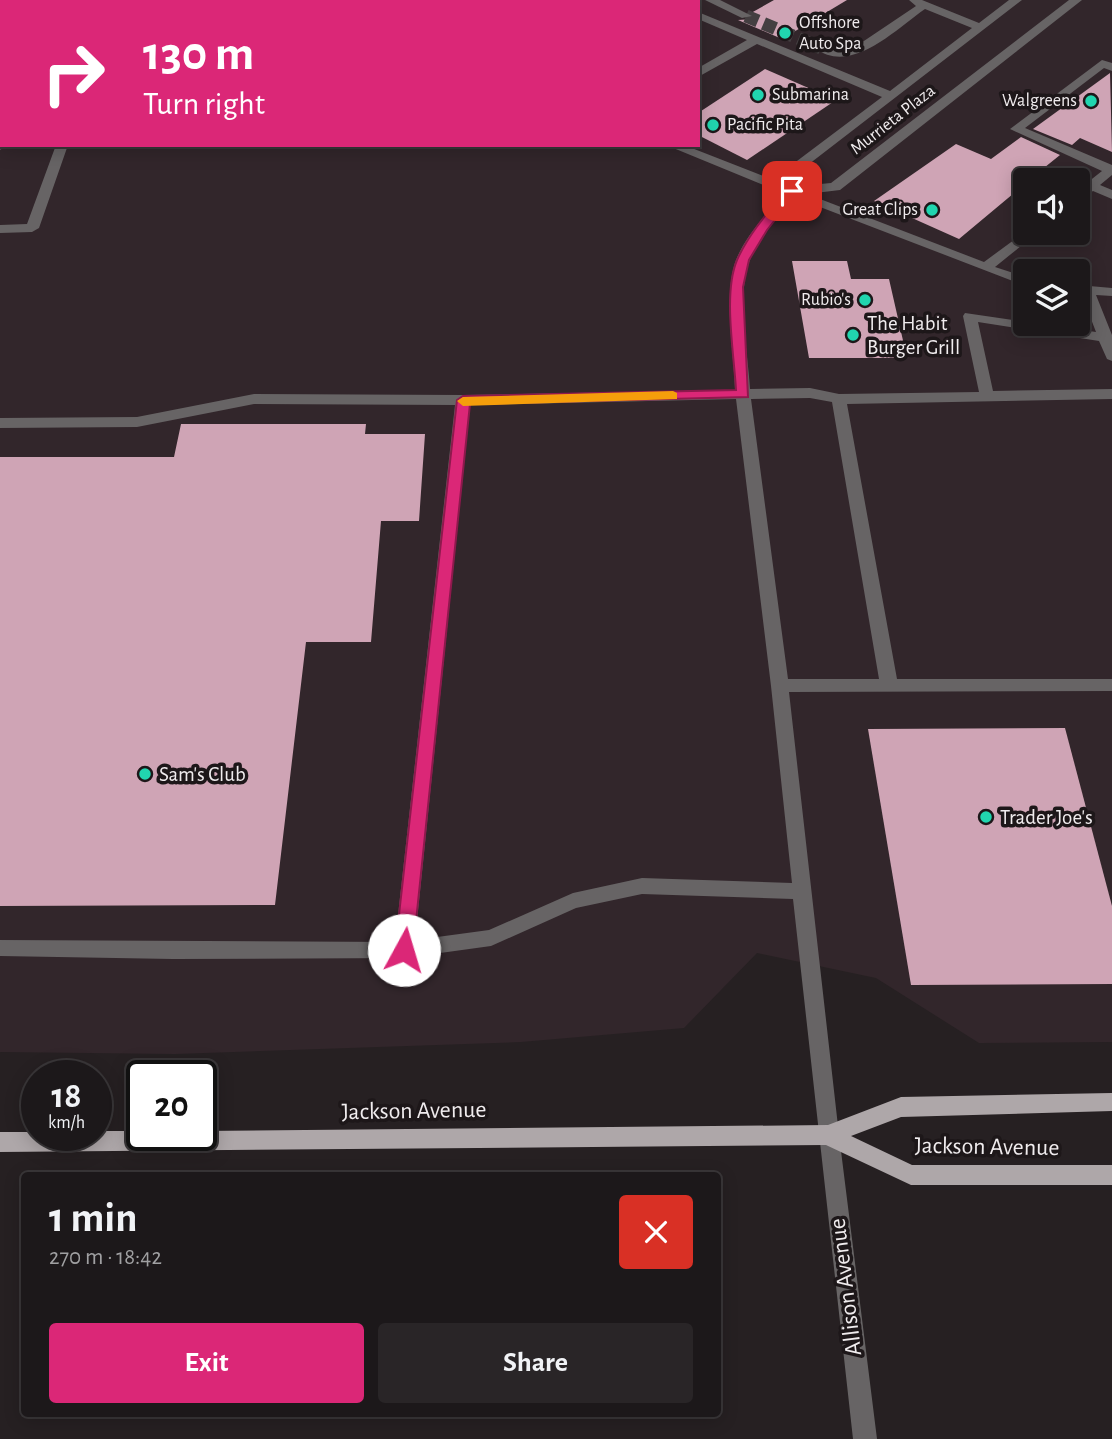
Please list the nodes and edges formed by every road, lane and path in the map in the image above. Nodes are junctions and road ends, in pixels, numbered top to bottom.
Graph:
1 (711, 0) edge
2 (911, 0) edge
3 (940, 0) edge
4 (1016, 0) edge
5 (1076, 0) edge
6 (926, 6) junction
7 (700, 16) edge
8 (746, 16) tunnel mouth
9 (981, 27) junction
10 (755, 40) junction
11 (821, 48) tunnel mouth
12 (1112, 67) edge
13 (700, 72) edge
14 (891, 96) junction
15 (61, 147) edge
16 (677, 147) edge
17 (1112, 170) edge
18 (1091, 185) joint
19 (792, 191) junction
20 (1112, 195) edge
21 (0, 229) edge
22 (1015, 245) edge
23 (985, 268) junction
24 (1013, 278) edge
25 (1090, 290) edge
26 (1112, 292) edge
27 (1090, 304) edge
28 (1109, 339) edge
29 (1112, 356) edge
30 (743, 394) junction
31 (1112, 394) edge
32 (988, 396) junction
33 (839, 399) junction
34 (463, 400) junction
35 (0, 422) edge
36 (889, 685) junction
37 (1112, 685) edge
38 (780, 686) junction
39 (802, 891) junction
40 (0, 948) edge
41 (404, 950) junction
42 (1112, 1102) edge
43 (828, 1135) junction
44 (0, 1142) edge
45 (1112, 1175) edge
46 (865, 1439) edge

1 - 8 street
2 - 6 street
3 - 6 street
4 - 9 street, Murrieta Plaza
5 - 19 street, Murrieta Plaza
6 - 9 street
6 - 11 street
7 - 10 street
9 - 14 street, Murrieta Plaza
10 - 13 street
10 - 14 street
12 - 17 street
14 - 19 street, Murrieta Plaza
15 - 21 street
16 - 19 street
17 - 18 street
18 - 20 street
19 - 23 street
19 - 30 street, Allison Avenue
22 - 23 street
23 - 24 street
25 - 26 street
27 - 28 street
28 - 29 street
28 - 32 street
30 - 33 street
30 - 34 street
30 - 38 street, Allison Avenue
31 - 32 street
32 - 33 street
33 - 36 street
34 - 35 street
34 - 41 street
36 - 37 street
36 - 38 street
38 - 39 street, Allison Avenue
39 - 41 street
39 - 43 street, Allison Avenue
40 - 41 street
42 - 43 main road, Jackson Avenue
43 - 44 main road, Jackson Avenue
43 - 45 main road, Jackson Avenue
43 - 46 street, Allison Avenue

